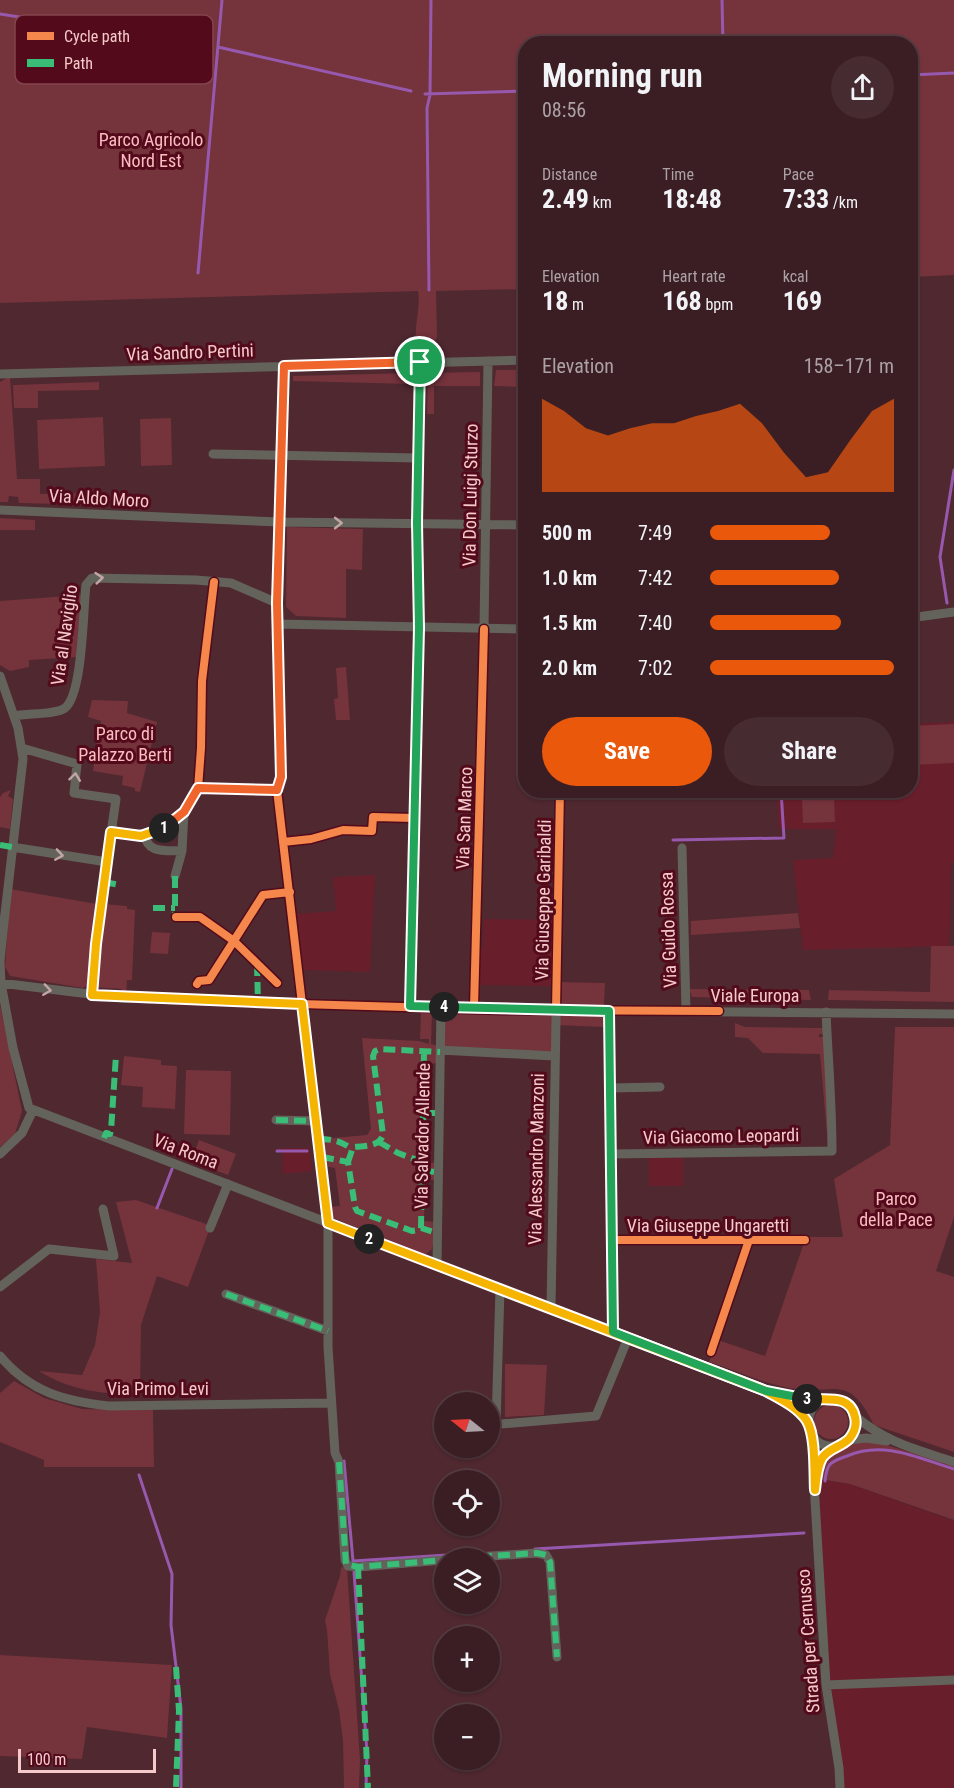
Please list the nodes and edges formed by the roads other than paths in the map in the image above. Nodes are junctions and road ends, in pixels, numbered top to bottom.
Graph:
1 (518, 360) edge
2 (488, 361) junction
3 (420, 362) junction
4 (284, 366) junction
5 (0, 374) edge
6 (213, 454) dead end
7 (281, 456) junction
8 (417, 458) junction
9 (0, 510) edge
10 (279, 522) junction
11 (417, 523) junction
12 (486, 524) junction
13 (518, 525) edge
14 (277, 603) junction
15 (954, 612) edge
16 (918, 617) edge
17 (277, 624) junction
18 (419, 628) junction
19 (484, 629) junction
20 (518, 629) edge
21 (0, 676) edge
22 (14, 716) junction
23 (22, 748) junction
24 (201, 748) dead end
25 (198, 789) junction
26 (277, 790) junction
27 (560, 798) edge
28 (181, 815) junction
29 (111, 832) junction
30 (146, 835) junction
31 (12, 847) junction
32 (682, 848) dead end
33 (182, 851) junction
34 (107, 862) junction
35 (175, 876) dead end
36 (1, 983) edge
37 (92, 995) junction
38 (302, 1004) junction
39 (410, 1006) junction
40 (441, 1007) junction
41 (474, 1008) junction
42 (556, 1010) junction
43 (609, 1011) junction
44 (686, 1011) junction
45 (826, 1011) junction
46 (954, 1014) edge
47 (440, 1050) junction
48 (554, 1056) junction
49 (660, 1087) dead end
50 (610, 1088) junction
51 (33, 1110) junction
52 (276, 1120) dead end
53 (317, 1121) junction
54 (0, 1154) edge
55 (611, 1154) junction
56 (228, 1184) junction
57 (103, 1209) dead end
58 (328, 1223) junction
59 (210, 1228) dead end
60 (612, 1240) junction
61 (750, 1240) junction
62 (805, 1240) dead end
63 (437, 1265) junction
64 (0, 1287) edge
65 (500, 1289) junction
66 (226, 1294) dead end
67 (550, 1308) junction
68 (328, 1331) junction
69 (613, 1332) junction
70 (628, 1338) junction
71 (711, 1352) dead end
72 (0, 1356) edge
73 (766, 1391) junction
74 (495, 1392) edge
75 (822, 1400) junction
76 (332, 1403) junction
77 (855, 1416) junction
78 (500, 1423) edge
79 (808, 1423) junction
80 (811, 1433) junction
81 (848, 1440) junction
82 (896, 1443) junction
83 (836, 1445) junction
84 (954, 1462) edge
85 (815, 1490) junction
86 (500, 1555) edge
87 (434, 1561) edge
88 (557, 1657) dead end
89 (954, 1680) edge
90 (826, 1685) junction
91 (840, 1788) edge

1 - 2 street, Via Sandro Pertini
2 - 3 street, Via Sandro Pertini
2 - 12 street, Via Don Luigi Sturzo
3 - 4 street, Via Sandro Pertini
3 - 8 street
4 - 5 street, Via Sandro Pertini
4 - 7 street
6 - 7 street
7 - 8 street
7 - 10 street
8 - 11 street
9 - 10 street, Via Aldo Moro
10 -> 11 street, Via Aldo Moro
10 - 14 street
11 - 12 street, Via Aldo Moro
11 - 18 street
12 - 13 street, Via Aldo Moro
12 - 19 street, Via Don Luigi Sturzo
14 - 17 street
22 -> 14 street, Via al Naviglio
15 - 16 street
17 - 18 street
17 - 26 street
18 - 19 street
18 - 39 street
19 - 20 street
19 - 41 street, Via San Marco
21 - 22 street
22 - 23 street
29 -> 23 street
23 - 31 street
24 - 25 street
25 - 26 street
25 - 28 street
26 - 38 street
27 - 42 street, Via Giuseppe Garibaldi
28 - 30 street
28 - 33 street
29 - 30 street
29 - 34 street
30 - 33 street
31 -> 34 street
31 - 36 street
32 - 44 street, Via Guido Rossa
33 - 35 street
34 - 37 street
36 -> 37 street, Viale Europa
36 - 51 street
37 - 38 street, Viale Europa
38 - 39 street, Viale Europa
38 - 53 street
39 - 40 street, Viale Europa
40 - 41 street, Viale Europa
40 - 47 street, Via Salvador Allende
41 - 42 street, Viale Europa
42 - 43 street, Viale Europa
42 - 48 street, Via Alessandro Manzoni
43 - 44 street, Viale Europa
43 - 50 street
44 - 45 street, Viale Europa
45 - 46 street, Viale Europa
45 - 55 street, Via Giacomo Leopardi
47 - 48 street
47 - 63 street, Via Salvador Allende
48 - 67 street, Via Alessandro Manzoni
49 - 50 street
50 - 55 street
51 - 54 street
51 - 56 street, Via Roma
52 - 53 street
53 - 58 street
55 - 60 street
56 - 58 street, Via Roma
56 - 59 street
57 - 64 street
58 - 63 street, Via Roma
58 - 68 street
60 - 61 street, Via Giuseppe Ungaretti
60 - 69 street
61 - 62 street, Via Giuseppe Ungaretti
61 - 71 street
63 - 65 street, Via Roma
65 - 67 street, Via Roma
65 - 74 street
66 - 68 street
67 - 69 street, Via Roma
68 - 76 street
69 - 70 street, Via Roma
70 - 73 street, Via Roma
70 - 78 street
72 - 76 street, Via Primo Levi
73 - 75 street
73 - 79 street
75 - 77 street
75 - 79 street
76 - 87 street
77 - 81 street
77 - 82 street
79 - 80 street
80 - 83 street
80 - 85 street, Strada per Cernusco
81 - 82 street
81 - 83 street
82 - 84 street
83 - 85 street, Strada per Cernusco
85 - 90 street, Strada per Cernusco
86 - 88 street
89 - 90 street
90 - 91 street, Strada per Cernusco

